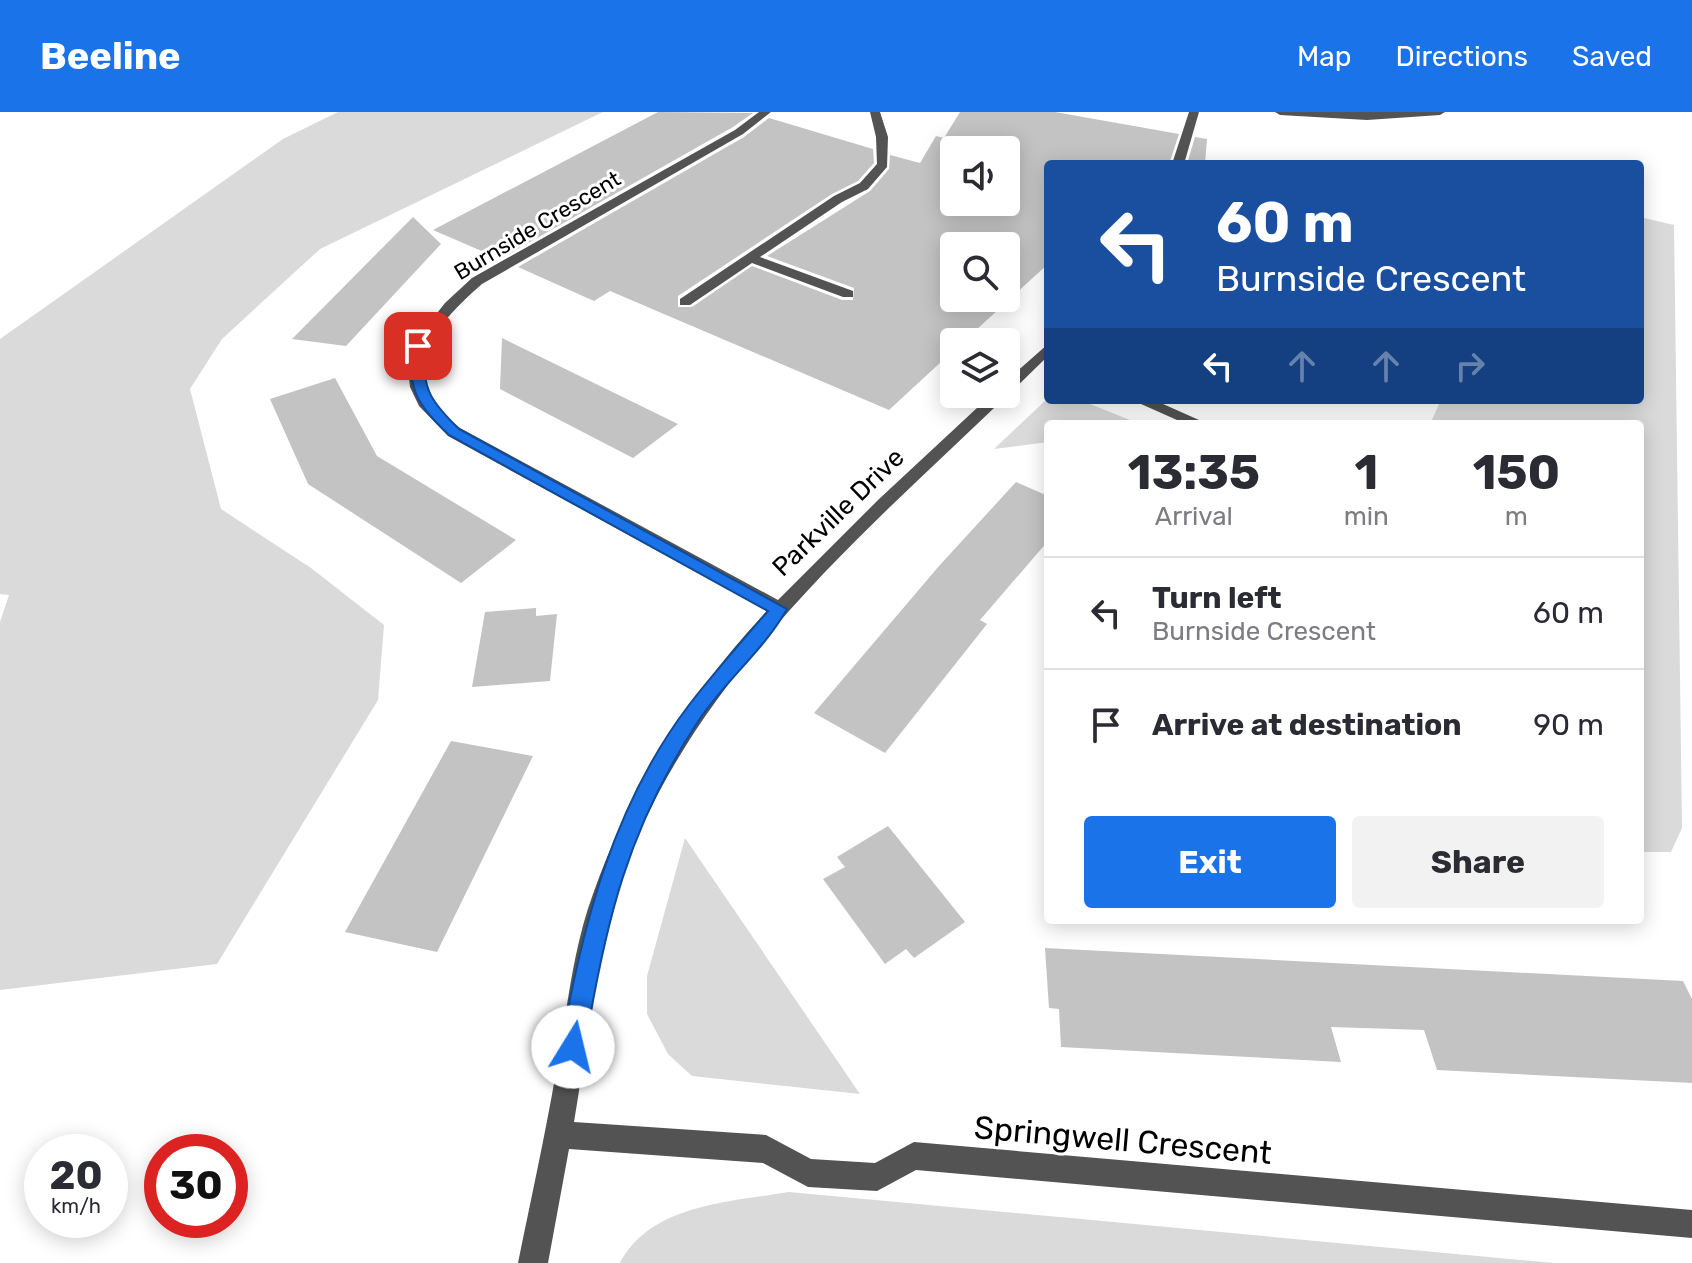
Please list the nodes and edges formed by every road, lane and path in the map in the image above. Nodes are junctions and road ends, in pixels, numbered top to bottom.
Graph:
1 (766, 112) edge
2 (875, 112) edge
3 (1194, 112) edge
4 (1280, 112) edge
5 (1440, 112) edge
6 (1179, 160) edge
7 (750, 258) junction
8 (848, 294) dead end
9 (685, 302) dead end
10 (1044, 357) edge
11 (1020, 377) edge
12 (1150, 404) edge
13 (987, 408) edge
14 (1190, 420) edge
15 (779, 609) junction
16 (559, 1135) junction
17 (1692, 1224) edge
18 (533, 1263) edge

1 - 15 street, Burnside Crescent
2 - 7 street
3 - 6 street
4 - 5 street
7 - 8 street
7 - 9 street
10 - 11 street
12 - 14 street
13 - 15 street, Parkville Drive
15 - 16 street, Parkville Drive
16 - 17 street, Springwell Crescent
16 - 18 street, Parkville Drive

